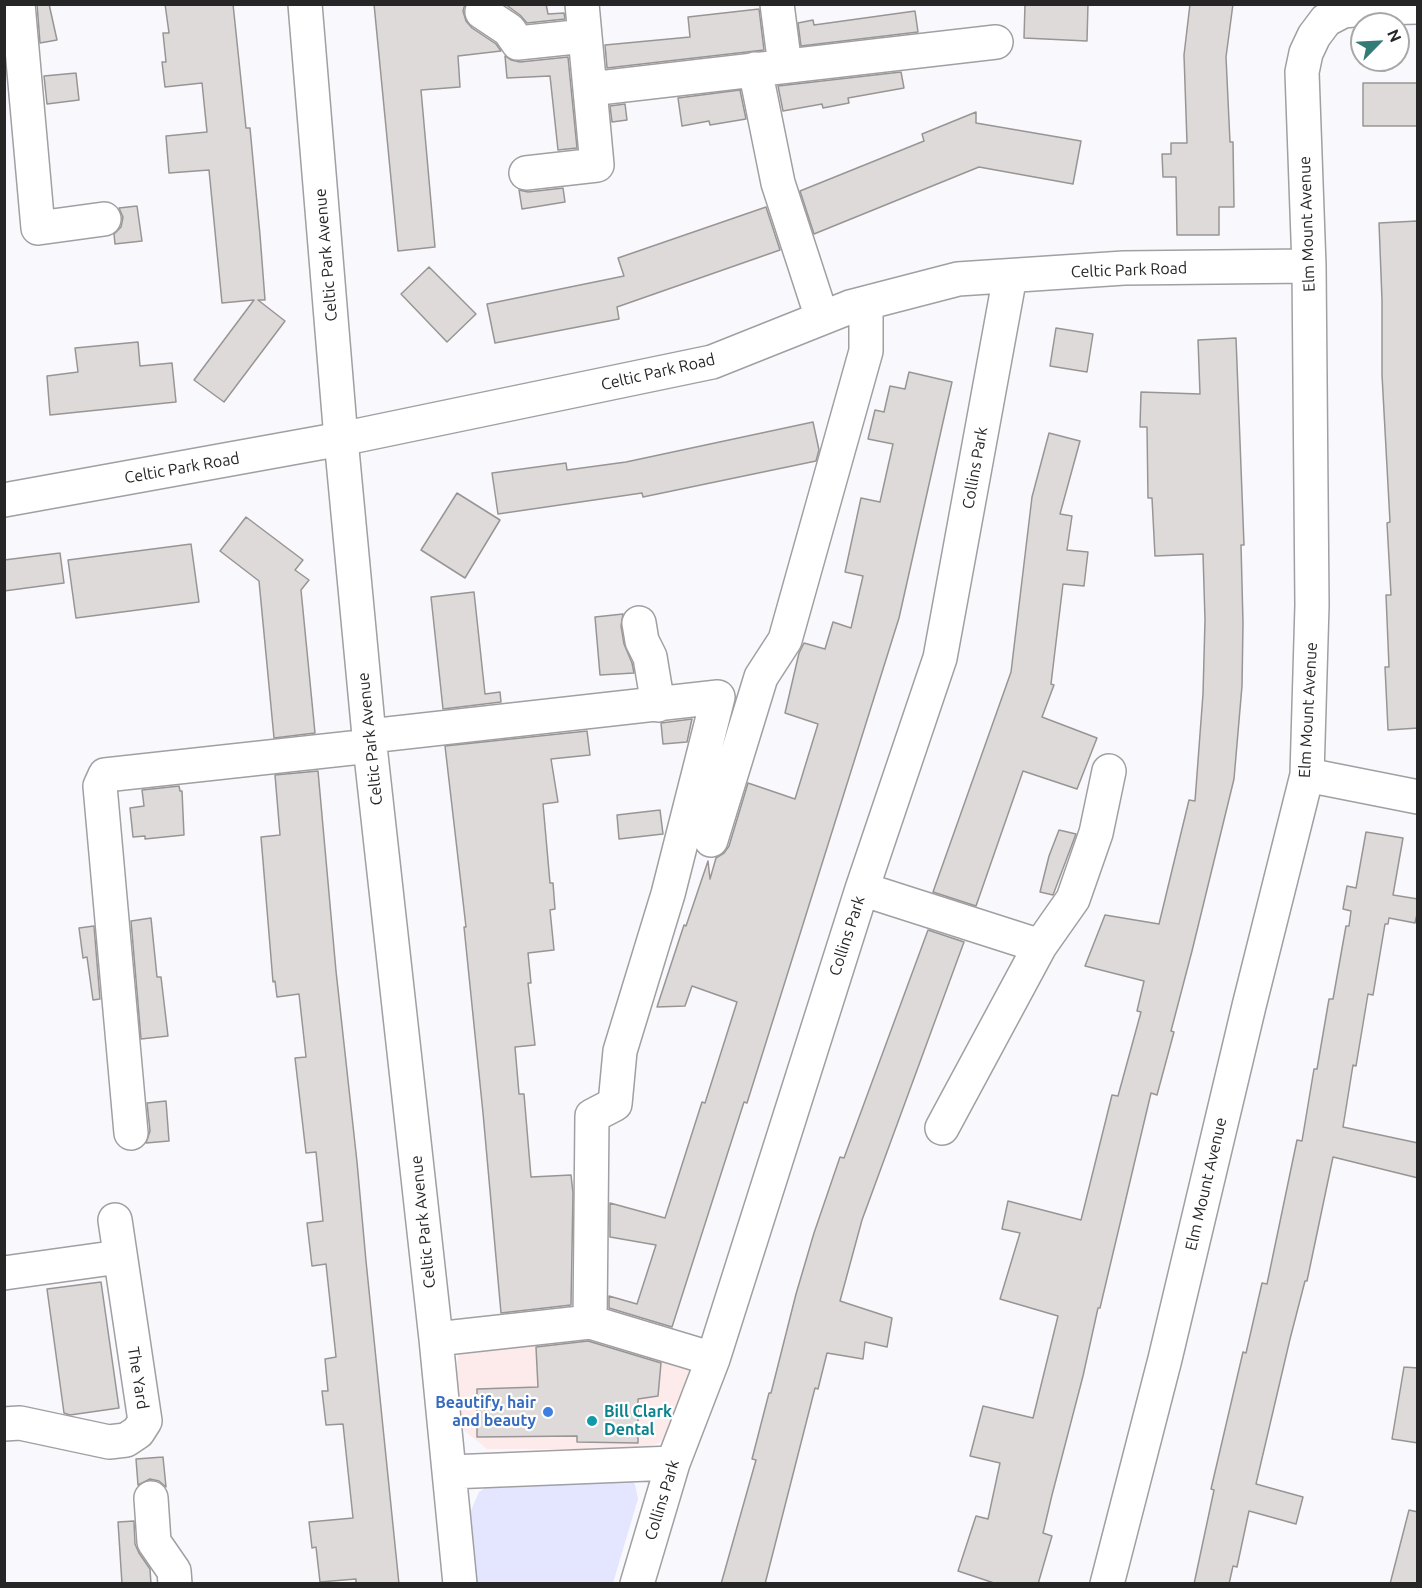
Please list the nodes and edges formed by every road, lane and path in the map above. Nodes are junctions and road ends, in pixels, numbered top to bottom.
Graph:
1 (18, 4) edge
2 (305, 4) edge
3 (777, 4) edge
4 (1418, 7) edge
5 (482, 12) dead end
6 (584, 20) edge
7 (996, 42) dead end
8 (770, 68) junction
9 (590, 89) junction
10 (526, 173) dead end
11 (104, 219) dead end
12 (1309, 266) junction
13 (1011, 276) junction
14 (866, 303) junction
15 (822, 318) junction
16 (341, 439) junction
17 (4, 500) edge
18 (639, 623) dead end
19 (657, 705) junction
20 (370, 741) junction
21 (1109, 771) dead end
22 (1307, 775) junction
23 (1418, 797) edge
24 (711, 840) dead end
25 (862, 889) junction
26 (1040, 946) junction
27 (942, 1128) dead end
28 (131, 1133) dead end
29 (115, 1220) dead end
30 (119, 1257) junction
31 (4, 1273) edge
32 (590, 1322) junction
33 (436, 1339) junction
34 (713, 1359) junction
35 (4, 1424) edge
36 (673, 1463) junction
37 (450, 1472) junction
38 (151, 1498) dead end
39 (175, 1584) edge
40 (460, 1584) edge
41 (637, 1584) edge
42 (1107, 1584) edge

1 - 11 street
2 - 16 street, Celtic Park Avenue
3 - 8 street
4 - 12 street, Elm Mount Avenue
5 - 6 street
6 - 9 street
7 - 8 street
8 - 9 street
8 - 15 street
9 - 10 street
12 - 13 street, Celtic Park Road
12 - 22 street, Elm Mount Avenue
13 - 14 street, Celtic Park Road
13 - 25 street, Collins Park
14 - 15 street, Celtic Park Road
14 - 24 street
15 - 16 street, Celtic Park Road
16 - 17 street, Celtic Park Road
16 - 20 street, Celtic Park Avenue
18 - 19 street
19 - 20 street
19 - 32 street
20 - 28 street
20 - 33 street, Celtic Park Avenue
21 - 26 street
22 - 23 street
22 - 42 street, Elm Mount Avenue
25 - 26 street
25 - 34 street, Collins Park
26 - 27 street
29 - 30 street, The Yard
30 - 31 street
30 - 35 street, The Yard
32 - 33 street
32 - 34 street
33 - 37 street, Celtic Park Avenue
34 - 36 street, Collins Park
36 - 37 street
36 - 41 street, Collins Park
37 - 40 street, Celtic Park Avenue
38 - 39 street

